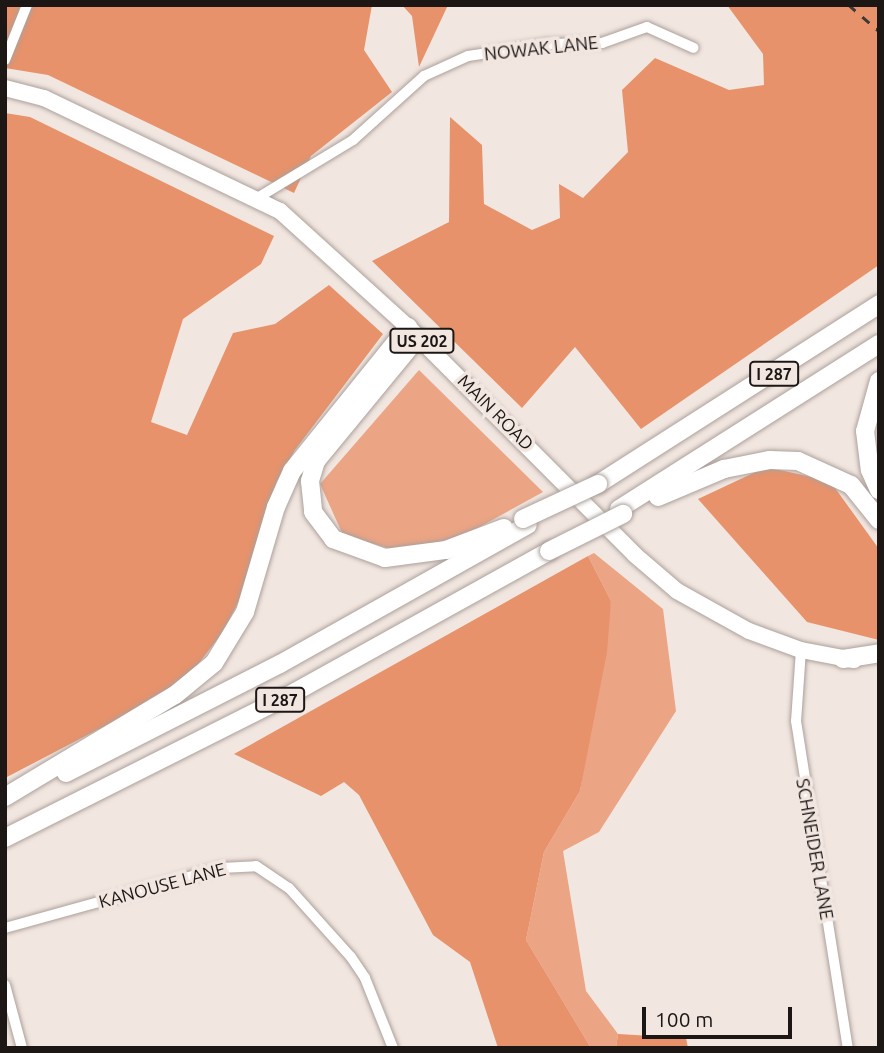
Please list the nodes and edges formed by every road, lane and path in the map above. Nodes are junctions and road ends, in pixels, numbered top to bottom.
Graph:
1 (27, 5) edge
2 (694, 48) dead end
3 (5, 60) edge
4 (5, 88) edge
5 (259, 197) junction
6 (879, 304) edge
7 (413, 332) junction
8 (879, 344) edge
9 (879, 380) edge
10 (879, 490) edge
11 (621, 512) junction
12 (879, 520) edge
13 (525, 522) junction
14 (801, 650) junction
15 (879, 653) edge
16 (843, 659) junction
17 (879, 662) edge
18 (5, 797) edge
19 (5, 802) edge
20 (5, 838) edge
21 (5, 928) edge
22 (5, 985) edge
23 (22, 1048) edge
24 (393, 1048) edge
25 (848, 1048) edge

1 - 3 street
2 - 5 street, NOWAK LANE
4 - 5 main road, MAIN ROAD / US 202
5 - 7 main road, MAIN ROAD / US 202
6 - 13 highway, I 287, bridge
7 - 13 highway
7 - 14 main road, MAIN ROAD / US 202
7 - 18 highway
8 - 11 highway, I 287
9 - 10 highway
11 - 12 highway
11 - 20 highway, I 287, bridge
13 - 19 highway, I 287
14 - 16 main road, MAIN ROAD / US 202
14 - 25 street, SCHNEIDER LANE
15 - 16 highway
16 - 17 main road, MAIN ROAD / US 202
21 - 24 street, KANOUSE LANE
22 - 23 street

